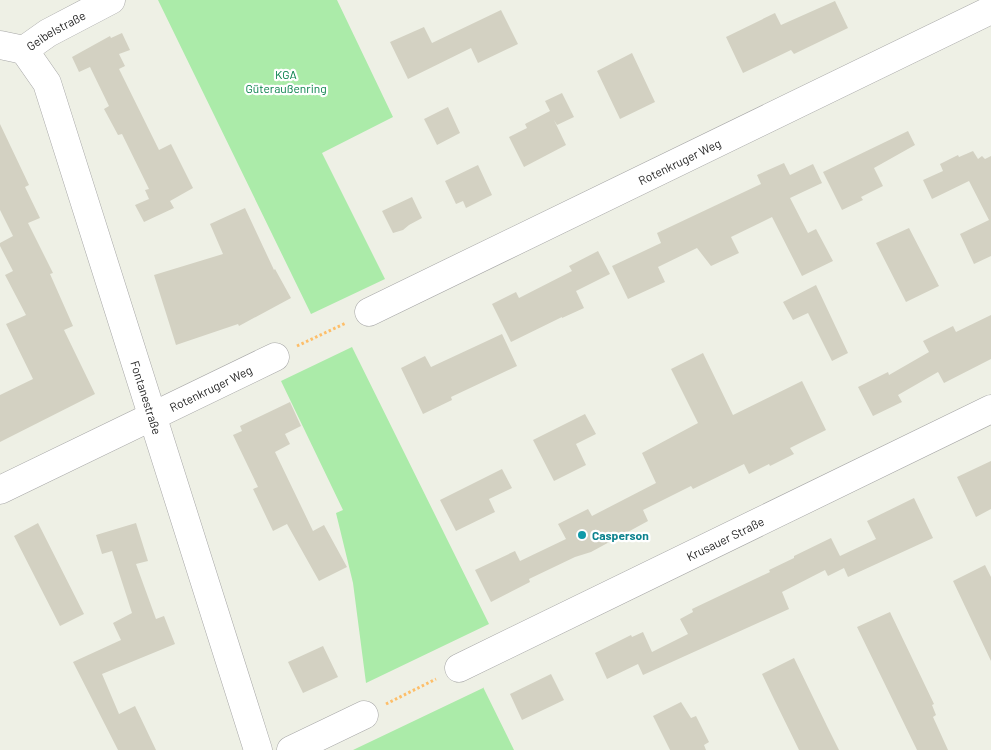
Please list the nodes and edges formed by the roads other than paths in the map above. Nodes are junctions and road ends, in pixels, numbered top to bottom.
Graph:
1 (111, 0) edge
2 (991, 10) edge
3 (12, 47) edge
4 (369, 312) dead end
5 (275, 357) road end
6 (991, 409) edge
7 (152, 417) junction
8 (0, 490) edge
9 (459, 668) road end
10 (364, 715) road end
11 (258, 750) edge
12 (291, 750) edge

1 - 3 street, Geibelstraße
2 - 4 street, Rotenkruger Weg
3 - 7 street, Fontanestraße
5 - 7 street, Rotenkruger Weg
6 - 9 street, Krusauer Straße
7 - 8 street, Rotenkruger Weg
7 - 11 street, Fontanestraße
10 - 12 street

